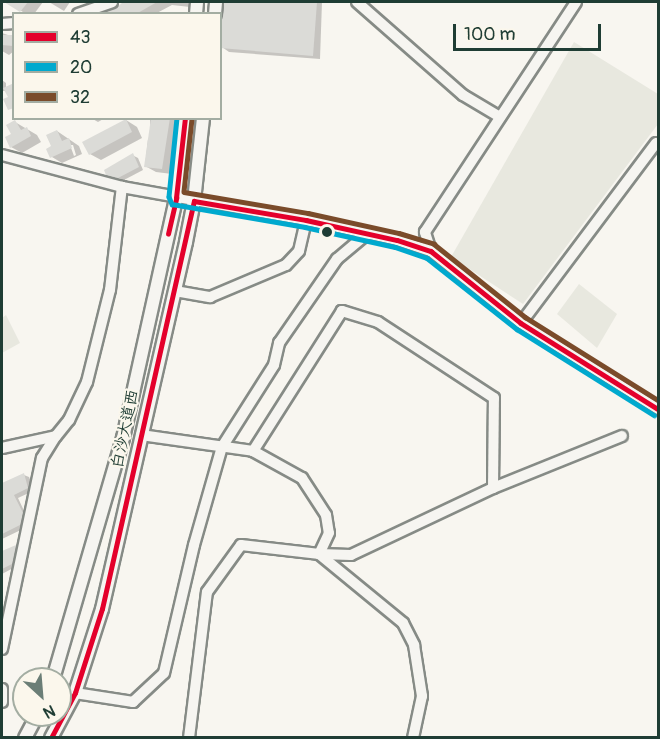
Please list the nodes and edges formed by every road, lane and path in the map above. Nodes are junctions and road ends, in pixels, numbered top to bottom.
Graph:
1 (112, 2) edge
2 (357, 2) edge
3 (576, 2) edge
4 (84, 12) edge
5 (500, 117) junction
6 (185, 120) edge
7 (203, 120) edge
8 (656, 143) dead end
9 (2, 155) edge
10 (122, 187) junction
11 (176, 198) junction
12 (194, 201) junction
13 (306, 220) junction
14 (367, 234) junction
15 (431, 250) junction
16 (175, 291) junction
17 (521, 323) junction
18 (658, 409) edge
19 (56, 435) junction
20 (141, 435) junction
21 (622, 436) dead end
22 (222, 447) junction
23 (2, 448) edge
24 (254, 451) junction
25 (493, 488) junction
26 (319, 554) junction
27 (2, 649) edge
28 (56, 667) edge
29 (2, 689) edge
30 (75, 693) junction
31 (2, 702) edge
32 (51, 738) edge
33 (189, 738) edge
34 (413, 738) edge

1 - 4 street
2 - 5 street
3 - 5 street
5 - 15 street
6 - 11 main road, 白沙大道西
7 - 12 main road, 白沙大道西
8 - 17 street
9 - 10 street
10 - 11 street
10 - 19 street
11 - 12 street
11 - 28 main road, 白沙大道西
12 - 13 street
12 - 16 main road, 白沙大道西
13 - 14 street
13 - 16 street
14 - 15 street
14 - 22 street
15 - 17 street
16 - 20 main road, 白沙大道西
17 - 18 street
19 - 23 street
19 - 27 street
20 - 22 street
20 - 30 main road, 白沙大道西
21 - 25 street
22 - 24 street
22 - 30 street
24 - 25 street
24 - 26 street
25 - 26 street
26 - 33 street
26 - 34 street
29 - 31 street
30 - 32 main road, 白沙大道西

